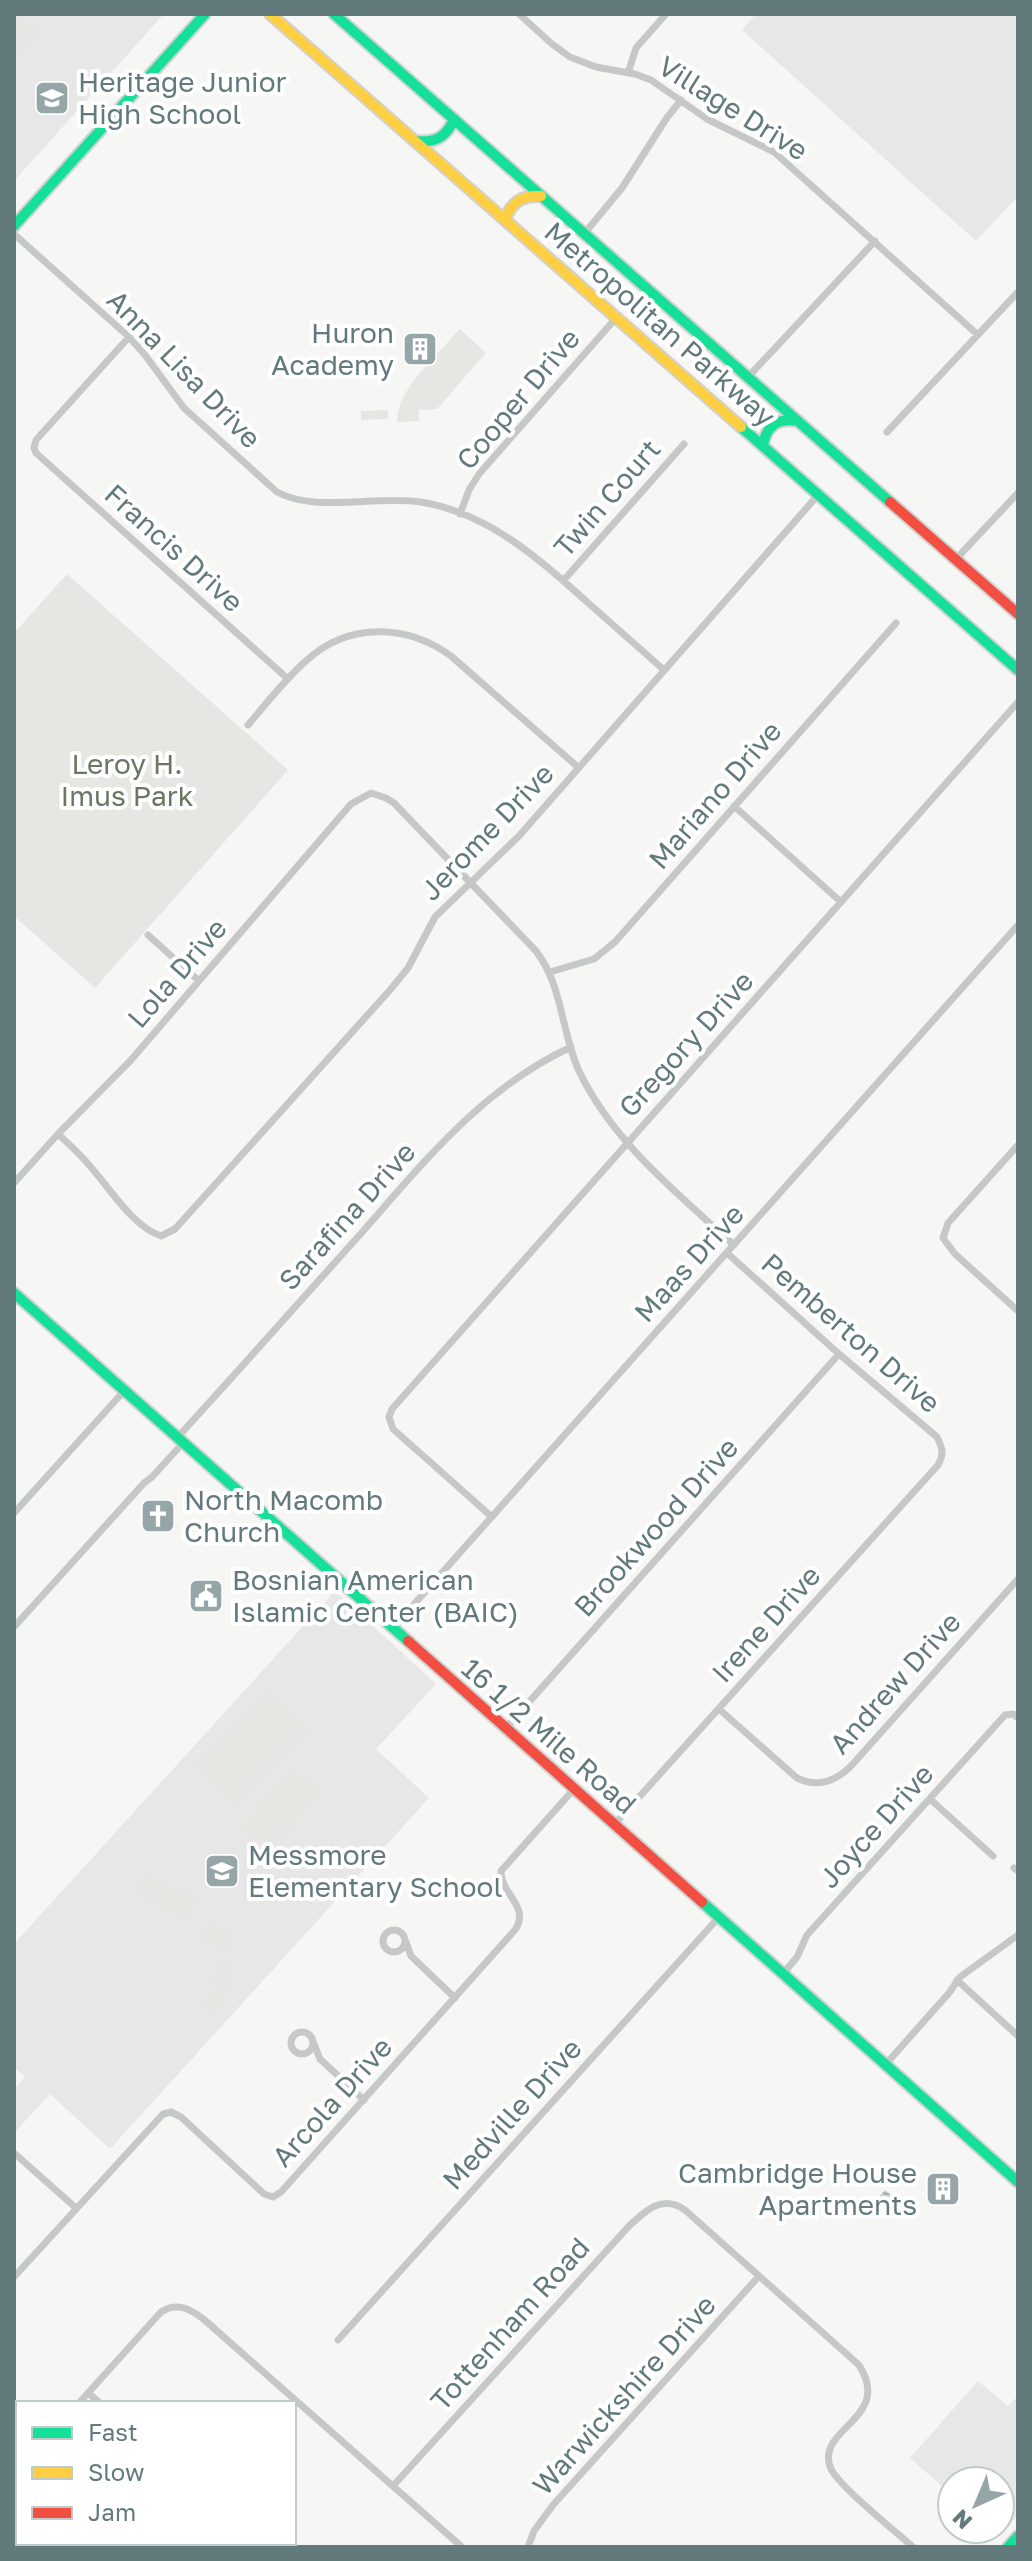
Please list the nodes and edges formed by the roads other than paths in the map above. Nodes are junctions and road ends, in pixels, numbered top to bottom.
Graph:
1 (205, 14) edge
2 (270, 14) edge
3 (334, 14) edge
4 (519, 14) edge
5 (666, 14) edge
6 (628, 73) junction
7 (681, 100) junction
8 (454, 119) junction
9 (415, 141) junction
10 (541, 196) junction
11 (505, 220) junction
12 (14, 226) edge
13 (14, 234) edge
14 (584, 234) junction
15 (875, 241) junction
16 (1018, 292) edge
17 (616, 318) junction
18 (978, 335) junction
19 (129, 337) junction
20 (748, 377) junction
21 (798, 421) junction
22 (887, 432) dead end
23 (684, 444) dead end
24 (763, 446) junction
25 (1018, 493) edge
26 (818, 495) junction
27 (460, 514) junction
28 (956, 559) junction
29 (563, 581) junction
30 (1018, 614) edge
31 (896, 623) dead end
32 (664, 670) junction
33 (1018, 670) edge
34 (288, 679) junction
35 (1018, 702) edge
36 (248, 725) dead end
37 (579, 768) junction
38 (371, 793) joint
39 (734, 806) junction
40 (471, 883) junction
41 (841, 902) junction
42 (1018, 925) edge
43 (148, 935) dead end
44 (550, 972) junction
45 (199, 981) junction
46 (571, 1047) junction
47 (58, 1134) junction
48 (628, 1143) junction
49 (1018, 1145) edge
50 (14, 1183) edge
51 (734, 1245) junction
52 (727, 1253) junction
53 (14, 1293) edge
54 (1018, 1311) edge
55 (839, 1354) junction
56 (124, 1391) junction
57 (180, 1440) junction
58 (943, 1448) joint
59 (14, 1513) edge
60 (492, 1517) junction
61 (1018, 1579) edge
62 (14, 1627) edge
63 (392, 1630) junction
64 (719, 1709) junction
65 (1018, 1718) edge
66 (505, 1729) junction
67 (574, 1789) junction
68 (930, 1799) junction
69 (614, 1825) junction
70 (993, 1856) dead end
71 (719, 1917) junction
72 (1018, 1935) edge
73 (406, 1942) junction
74 (396, 1953) junction
75 (411, 1956) junction
76 (783, 1974) junction
77 (957, 1980) junction
78 (455, 1998) junction
79 (1018, 2036) edge
80 (314, 2044) junction
81 (304, 2054) junction
82 (320, 2059) junction
83 (885, 2065) junction
84 (364, 2100) junction
85 (14, 2153) edge
86 (1018, 2182) edge
87 (76, 2208) junction
88 (759, 2276) junction
89 (14, 2277) edge
90 (338, 2340) dead end
91 (88, 2393) junction
92 (81, 2401) edge
93 (98, 2401) edge
94 (393, 2486) junction
95 (1018, 2536) edge
96 (462, 2547) edge
97 (528, 2547) edge
98 (913, 2547) edge
99 (1008, 2547) edge

1 - 12 main road
2 - 9 main road, Metropolitan Parkway
3 - 8 main road, Metropolitan Parkway
4 - 6 street, Village Drive
5 - 6 street
6 - 7 street, Village Drive
7 - 14 street
7 - 15 street, Village Drive
8 - 9 main road
8 - 10 main road, Metropolitan Parkway
9 - 11 main road, Metropolitan Parkway
10 - 11 main road
10 - 14 main road, Metropolitan Parkway
11 - 17 main road, Metropolitan Parkway
13 - 19 street, Anna Lisa Drive
14 - 20 main road, Metropolitan Parkway
15 - 18 street, Village Drive
15 - 20 street
16 - 18 street
17 - 24 main road, Metropolitan Parkway
17 - 27 street, Cooper Drive
18 - 22 street
19 - 27 street, Anna Lisa Drive
19 - 34 street, Francis Drive
20 - 21 main road, Metropolitan Parkway
21 - 24 main road
21 - 28 main road, Metropolitan Parkway
23 - 29 street, Twin Court
24 - 26 main road, Metropolitan Parkway
25 - 28 street
26 - 32 street, Jerome Drive
26 - 33 main road, Metropolitan Parkway
27 - 29 street, Anna Lisa Drive
28 - 30 main road, Metropolitan Parkway
29 - 32 street, Anna Lisa Drive
31 - 39 street, Mariano Drive
32 - 37 street, Jerome Drive
34 - 36 street
34 - 37 street
35 - 41 street, Gregory Drive
37 - 40 street, Jerome Drive
38 - 40 street, Pemberton Drive
38 - 45 street, Lola Drive
39 - 41 street
39 - 44 street, Mariano Drive
40 - 44 street, Pemberton Drive
40 - 47 street, Jerome Drive
41 - 48 street, Gregory Drive
42 - 51 street, Maas Drive
43 - 45 street
44 - 46 street, Pemberton Drive
45 - 47 street, Lola Drive
46 - 48 street, Pemberton Drive
46 - 57 street, Sarafina Drive
47 - 50 street, Lola Drive
48 - 51 street, Pemberton Drive
48 - 60 street, Gregory Drive
49 - 54 street
51 - 52 street, Maas Drive
52 - 55 street, Pemberton Drive
52 - 60 street, Maas Drive
53 - 56 main road, 16 1/2 Mile Road
55 - 58 street, Pemberton Drive
55 - 66 street, Brookwood Drive
56 - 57 main road, 16 1/2 Mile Road
56 - 59 street
57 - 62 street, Sarafina Drive
57 - 63 main road, 16 1/2 Mile Road
58 - 64 street, Irene Drive
60 - 63 street, Maas Drive
61 - 64 street, Andrew Drive
63 - 66 main road, 16 1/2 Mile Road
64 - 69 street, Irene Drive
65 - 68 street, Joyce Drive
66 - 67 main road, 16 1/2 Mile Road
67 - 69 main road, 16 1/2 Mile Road
67 - 78 street, Arcola Drive
68 - 70 street
68 - 76 street, Joyce Drive
69 - 71 main road, 16 1/2 Mile Road
71 - 76 main road, 16 1/2 Mile Road
71 - 90 street, Medville Drive
72 - 77 street
73 - 74 street
73 - 74 street
73 - 75 street
74 - 75 street
75 - 78 street
76 - 83 main road, 16 1/2 Mile Road
77 - 79 street
77 - 83 street
78 - 84 street, Arcola Drive
80 - 81 street
80 - 81 street
80 - 82 street
81 - 82 street
82 - 84 street
83 - 86 main road, 16 1/2 Mile Road
84 - 87 street, Arcola Drive
85 - 87 street
87 - 89 street, Arcola Drive
88 - 94 street, Tottenham Road
88 - 97 street, Warwickshire Drive
88 - 98 street
91 - 92 street
91 - 93 street
91 - 94 street
94 - 96 street
95 - 99 main road

